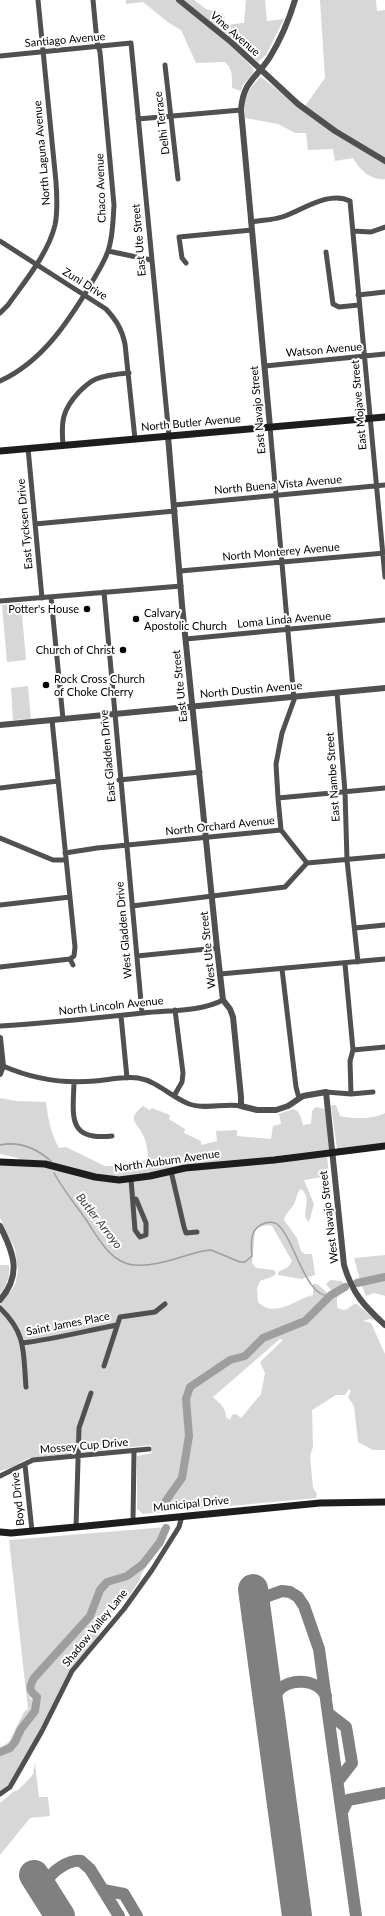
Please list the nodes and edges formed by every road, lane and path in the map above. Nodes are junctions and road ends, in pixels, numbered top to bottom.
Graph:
1 (38, 0) edge
2 (93, 0) edge
3 (179, 0) edge
4 (295, 0) edge
5 (131, 43) joint
6 (99, 47) junction
7 (43, 52) junction
8 (0, 56) edge
9 (165, 65) dead end
10 (261, 70) junction
11 (241, 110) junction
12 (171, 116) junction
13 (138, 119) junction
14 (385, 161) edge
15 (178, 179) dead end
16 (252, 222) junction
17 (385, 227) edge
18 (252, 230) junction
19 (353, 231) junction
20 (0, 241) edge
21 (108, 251) junction
22 (326, 252) dead end
23 (151, 260) junction
24 (186, 263) dead end
25 (35, 264) junction
26 (385, 292) edge
27 (358, 295) junction
28 (84, 296) junction
29 (360, 305) junction
30 (0, 313) edge
31 (385, 354) edge
32 (364, 356) junction
33 (265, 366) junction
34 (129, 373) junction
35 (0, 381) edge
36 (385, 417) edge
37 (370, 418) junction
38 (270, 427) junction
39 (169, 436) junction
40 (136, 439) junction
41 (63, 446) junction
42 (28, 448) junction
43 (0, 451) edge
44 (377, 485) junction
45 (385, 485) edge
46 (275, 495) junction
47 (174, 508) junction
48 (35, 524) junction
49 (384, 553) edge
50 (281, 562) junction
51 (180, 571) junction
52 (385, 577) edge
53 (181, 586) junction
54 (104, 592) junction
55 (51, 597) junction
56 (42, 598) junction
57 (0, 601) edge
58 (385, 620) edge
59 (287, 629) junction
60 (186, 639) junction
61 (385, 688) edge
62 (337, 692) junction
63 (294, 696) junction
64 (192, 706) junction
65 (114, 714) junction
66 (63, 719) junction
67 (52, 720) junction
68 (0, 725) edge
69 (200, 772) junction
70 (120, 780) junction
71 (58, 781) junction
72 (0, 788) edge
73 (385, 788) edge
74 (345, 792) junction
75 (278, 798) junction
76 (281, 830) junction
77 (207, 837) junction
78 (0, 838) edge
79 (126, 845) junction
80 (65, 853) junction
81 (385, 856) edge
82 (66, 860) junction
83 (347, 860) junction
84 (307, 863) junction
85 (212, 896) junction
86 (70, 897) junction
87 (0, 905) edge
88 (132, 906) junction
89 (385, 925) edge
90 (355, 928) junction
91 (217, 948) junction
92 (137, 956) junction
93 (70, 959) junction
94 (385, 960) edge
95 (358, 962) junction
96 (345, 964) junction
97 (73, 965) dead end
98 (0, 967) edge
99 (282, 969) junction
100 (220, 974) junction
101 (223, 1000) junction
102 (175, 1010) junction
103 (142, 1013) junction
104 (121, 1016) junction
105 (0, 1026) edge
106 (0, 1038) edge
107 (385, 1047) edge
108 (353, 1050) junction
109 (3, 1066) junction
110 (0, 1074) edge
111 (128, 1078) junction
112 (74, 1083) junction
113 (326, 1092) junction
114 (373, 1092) dead end
115 (351, 1094) junction
116 (174, 1096) junction
117 (299, 1098) junction
118 (241, 1106) junction
119 (112, 1136) dead end
120 (385, 1146) edge
121 (331, 1153) junction
122 (0, 1162) edge
123 (171, 1171) junction
124 (131, 1179) junction
125 (133, 1199) junction
126 (0, 1226) edge
127 (196, 1232) dead end
128 (0, 1300) edge
129 (165, 1304) dead end
130 (0, 1308) edge
131 (117, 1325) junction
132 (385, 1325) edge
133 (22, 1343) junction
134 (104, 1366) dead end
135 (26, 1387) dead end
136 (91, 1392) dead end
137 (149, 1449) dead end
138 (134, 1451) junction
139 (78, 1457) junction
140 (25, 1465) junction
141 (0, 1476) edge
142 (384, 1502) edge
143 (182, 1516) junction
144 (133, 1521) junction
145 (76, 1527) junction
146 (32, 1531) junction
147 (0, 1532) edge
148 (0, 1794) edge

1 - 7 street, North Laguna Avenue
2 - 6 street, Chaco Avenue
3 - 10 street, Vine Avenue
4 - 10 street, East Navajo Street
5 - 6 street, Santiago Avenue
5 - 13 street, East Ute Street
6 - 7 street, Santiago Avenue
6 - 21 street, Chaco Avenue
7 - 8 street, Santiago Avenue
7 - 25 street, North Laguna Avenue
9 - 12 street, Delhi Terrace
10 - 11 street, East Navajo Street
10 - 14 street, Vine Avenue
11 - 12 street
11 - 16 street, East Navajo Street
12 - 13 street
12 - 15 street, Delhi Terrace
13 - 23 street, East Ute Street
16 - 18 street, East Navajo Street
16 - 19 street, East Mojave Street
17 - 19 street
18 - 24 street
18 - 33 street, East Navajo Street
19 - 27 street, East Mojave Street
20 - 25 street, Zuni Drive
21 - 23 street
21 - 28 street, Chaco Avenue
22 - 29 street
23 - 39 street, East Ute Street
25 - 28 street, Zuni Drive
25 - 30 street, North Laguna Avenue
26 - 27 street
27 - 29 street, East Mojave Street
28 - 34 street, Zuni Drive
28 - 35 street, Chaco Avenue
29 - 32 street, East Mojave Street
31 - 32 street, Watson Avenue
32 - 33 street, Watson Avenue
32 - 37 street, East Mojave Street
33 - 38 street, East Navajo Street
34 - 40 street, Zuni Drive
34 - 41 street
36 - 37 main road, North Butler Avenue
37 - 38 main road, North Butler Avenue
37 - 44 street, East Mojave Street
38 - 39 main road, North Butler Avenue
38 - 46 street, East Navajo Street
39 - 40 main road, North Butler Avenue
39 - 47 street, East Ute Street
40 - 41 main road, North Butler Avenue
41 - 42 main road, North Butler Avenue
42 - 43 main road, North Butler Avenue
42 - 48 street, East Tycksen Drive
44 - 45 street, North Buena Vista Avenue
44 - 46 street, North Buena Vista Avenue
44 - 49 street, East Mojave Street
46 - 47 street, North Buena Vista Avenue
46 - 50 street, East Navajo Street
47 - 48 street, North Buena Vista Avenue
47 - 51 street, East Ute Street
48 - 56 street, East Tycksen Drive
49 - 50 street, North Monterey Avenue
49 - 52 street, East Mojave Street
50 - 51 street, North Monterey Avenue
50 - 59 street, East Navajo Street
51 - 53 street, East Ute Street
53 - 54 street
53 - 60 street, East Ute Street
54 - 55 street
54 - 65 street, East Gladden Drive
55 - 56 street
55 - 66 street
56 - 57 street
58 - 59 street, Loma Linda Avenue
59 - 60 street, Loma Linda Avenue
59 - 63 street, East Navajo Street
60 - 64 street, East Ute Street
61 - 62 street, North Dustin Avenue
62 - 63 street, North Dustin Avenue
62 - 74 street, East Nambe Street
63 - 64 street, North Dustin Avenue
63 - 75 street, East Navajo Street
64 - 65 street, North Dustin Avenue
64 - 69 street, East Ute Street
65 - 66 street, North Dustin Avenue
65 - 70 street, East Gladden Drive
66 - 67 street, North Dustin Avenue
67 - 68 street, North Dustin Avenue
67 - 71 street
69 - 70 street
69 - 77 street, East Ute Street
70 - 79 street, East Gladden Drive
71 - 72 street
71 - 80 street
73 - 74 street
74 - 75 street
74 - 83 street, East Nambe Street
75 - 76 street, East Navajo Street
76 - 77 street, North Orchard Avenue
76 - 84 street, North Orchard Avenue
77 - 79 street, North Orchard Avenue
77 - 85 street, West Ute Street
78 - 82 street
79 - 80 street, North Orchard Avenue
79 - 88 street, West Gladden Drive
80 - 82 street
81 - 83 street
82 - 86 street
83 - 84 street
83 - 90 street, East Nambe Street
84 - 85 street
85 - 88 street
85 - 91 street, West Ute Street
86 - 87 street
86 - 93 street
88 - 92 street, West Gladden Drive
89 - 90 street
90 - 95 street, East Nambe Street
91 - 92 street
91 - 100 street, West Ute Street
92 - 103 street, West Gladden Drive
93 - 97 street
93 - 98 street
94 - 95 street
95 - 96 street
96 - 99 street
96 - 108 street
99 - 100 street
99 - 117 street
100 - 101 street, West Ute Street
101 - 102 street, North Lincoln Avenue
101 - 118 street, West Ute Street
102 - 103 street, North Lincoln Avenue
102 - 116 street
103 - 104 street, North Lincoln Avenue
104 - 105 street, North Lincoln Avenue
104 - 111 street
106 - 109 street
107 - 108 street
108 - 115 street
109 - 110 street
109 - 112 street
111 - 112 street
111 - 116 street
112 - 119 street
113 - 115 street
113 - 117 street
113 - 121 street, West Navajo Street
114 - 115 street
116 - 118 street
117 - 118 street
120 - 121 main road, North Auburn Avenue
121 - 123 main road, North Auburn Avenue
121 - 132 street, West Navajo Street
122 - 124 main road, North Auburn Avenue
123 - 124 main road, North Auburn Avenue
123 - 127 street
124 - 125 street
125 - 125 street
126 - 128 street
129 - 131 street
130 - 133 street
131 - 133 street, Saint James Place
131 - 134 street
133 - 135 street
136 - 139 street
137 - 138 street, Mossey Cup Drive
138 - 139 street, Mossey Cup Drive
138 - 144 street
139 - 140 street, Mossey Cup Drive
139 - 145 street
140 - 141 street, Mossey Cup Drive
140 - 146 street, Boyd Drive
142 - 143 main road, Municipal Drive
143 - 144 main road, Municipal Drive
143 - 148 street, Shadow Valley Lane
144 - 145 main road, Municipal Drive
145 - 146 main road, Municipal Drive
146 - 147 main road, Municipal Drive

